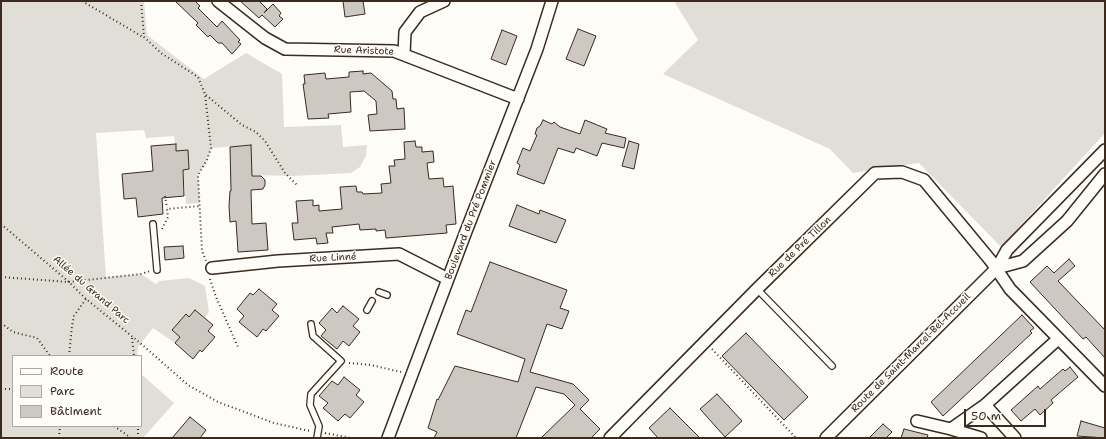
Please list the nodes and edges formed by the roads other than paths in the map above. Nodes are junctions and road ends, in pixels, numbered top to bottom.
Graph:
1 (218, 1) edge
2 (444, 1) edge
3 (552, 1) edge
4 (404, 54) junction
5 (518, 99) junction
6 (1105, 150) edge
7 (1105, 174) edge
8 (153, 224) dead end
9 (209, 268) road end
10 (997, 268) junction
11 (154, 270) road end
12 (448, 279) junction
13 (757, 289) junction
14 (379, 292) dead end
15 (387, 296) dead end
16 (372, 301) dead end
17 (367, 310) dead end
18 (311, 324) dead end
19 (1058, 339) junction
20 (832, 366) dead end
21 (1105, 386) edge
22 (985, 405) junction
23 (917, 422) dead end
24 (951, 429) junction
25 (317, 435) edge
26 (388, 438) edge
27 (610, 438) edge
28 (826, 438) edge
29 (981, 438) edge
30 (1015, 438) edge

1 - 4 street, Rue Aristote
2 - 4 street
3 - 5 street, Boulevard du Pré Pommier
4 - 5 street, Rue Aristote
5 - 12 street, Boulevard du Pré Pommier
6 - 10 street, Route de Saint-Marcel-Bel-Accueil
7 - 10 street, Route de Saint-Marcel-Bel-Accueil
8 - 11 lane
9 - 12 street, Rue Linné
10 - 13 street, Rue de Pré Tillon
10 - 19 street, Rue de Pré Tillon
10 - 28 street, Route de Saint-Marcel-Bel-Accueil
12 - 26 street, Boulevard du Pré Pommier
13 - 20 lane
13 - 27 street, Rue de Pré Tillon
14 - 15 lane
16 - 17 lane
18 - 25 lane
19 - 21 street, Rue de Pré Tillon
19 - 22 street
22 - 24 street
22 - 30 street
23 - 24 street
24 - 29 street

